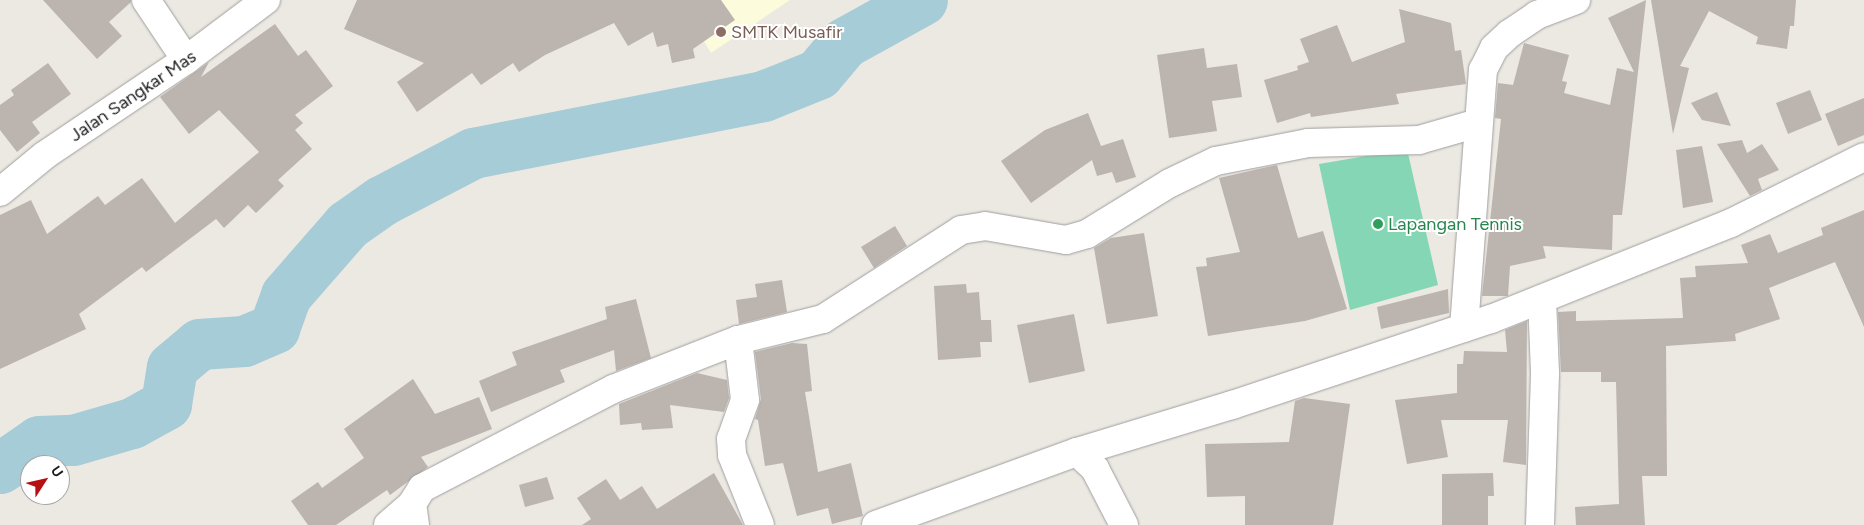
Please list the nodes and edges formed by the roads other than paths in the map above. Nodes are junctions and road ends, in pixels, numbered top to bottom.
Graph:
1 (146, 0) edge
2 (266, 0) edge
3 (1576, 0) edge
4 (186, 60) junction
5 (1478, 123) junction
6 (1864, 157) edge
7 (0, 192) edge
8 (1542, 299) junction
9 (1464, 328) junction
10 (738, 340) junction
11 (1077, 452) junction
12 (414, 514) edge
13 (388, 525) edge
14 (760, 525) edge
15 (876, 525) edge
16 (1124, 525) edge
17 (1540, 525) edge

1 - 4 street
2 - 4 street, Jalan Sangkar Mas
3 - 5 street
4 - 7 street, Jalan Sangkar Mas
5 - 9 street
5 - 10 street
6 - 8 street
8 - 9 street
8 - 17 street
9 - 11 street
10 - 12 street
10 - 14 street
11 - 15 street
11 - 16 street
12 - 13 street

